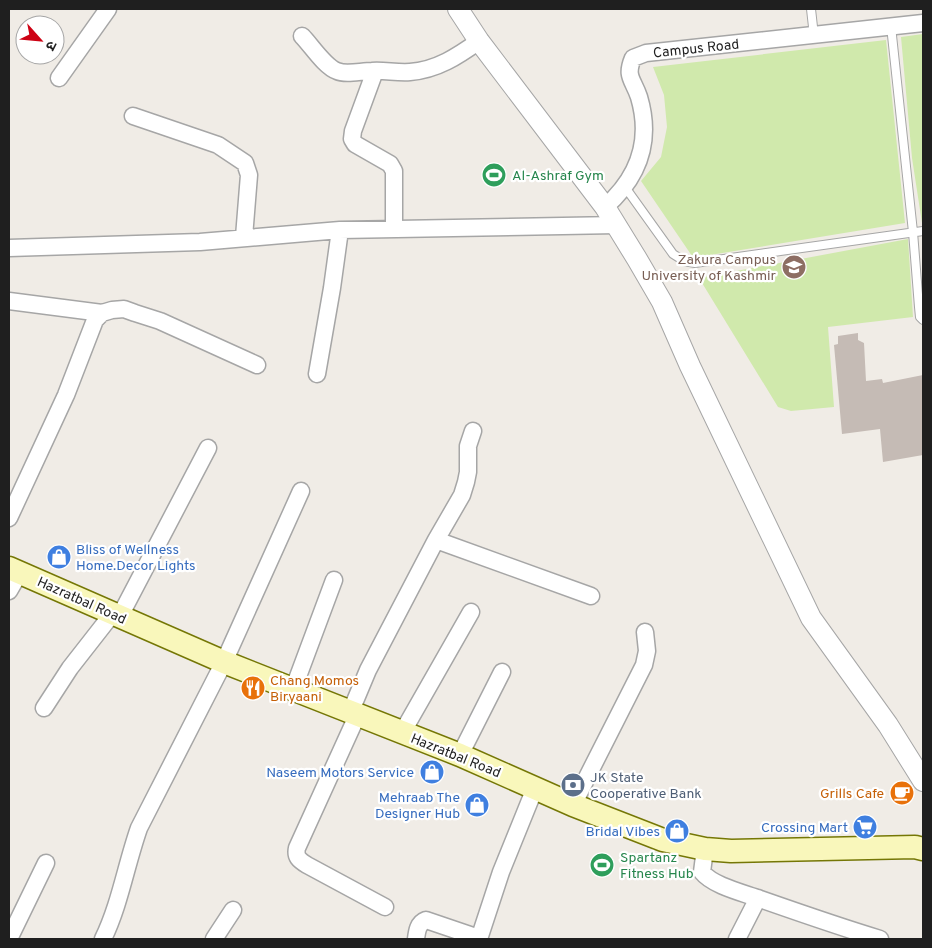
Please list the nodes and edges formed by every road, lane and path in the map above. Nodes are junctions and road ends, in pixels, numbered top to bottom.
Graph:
1 (108, 9) edge
2 (458, 9) edge
3 (811, 9) edge
4 (923, 23) edge
5 (891, 26) junction
6 (302, 36) dead end
7 (814, 36) junction
8 (480, 41) junction
9 (375, 70) junction
10 (59, 78) dead end
11 (133, 116) dead end
12 (625, 187) junction
13 (605, 207) junction
14 (617, 225) junction
15 (394, 229) junction
16 (340, 230) junction
17 (923, 230) edge
18 (914, 232) junction
19 (244, 237) junction
20 (9, 248) edge
21 (9, 301) edge
22 (102, 313) junction
23 (923, 320) edge
24 (257, 366) dead end
25 (317, 374) dead end
26 (473, 431) dead end
27 (208, 448) dead end
28 (301, 491) dead end
29 (9, 518) edge
30 (436, 540) junction
31 (12, 577) edge
32 (334, 580) dead end
33 (592, 596) dead end
34 (472, 612) dead end
35 (117, 615) junction
36 (644, 632) dead end
37 (224, 662) junction
38 (502, 672) dead end
39 (293, 690) junction
40 (44, 708) dead end
41 (354, 714) junction
42 (402, 733) junction
43 (460, 755) junction
44 (923, 781) edge
45 (535, 788) junction
46 (573, 805) junction
47 (704, 849) junction
48 (923, 849) edge
49 (46, 863) dead end
50 (758, 898) junction
51 (385, 908) dead end
52 (233, 910) dead end
53 (10, 939) edge
54 (103, 939) edge
55 (214, 939) edge
56 (416, 939) edge
57 (479, 939) edge
58 (737, 939) edge
59 (880, 939) edge

1 - 10 street
2 - 8 street
3 - 7 lane
4 - 5 street, Campus Road
5 - 7 street, Campus Road
5 - 18 lane
6 - 9 street
7 - 12 street, Campus Road
8 - 9 street
8 - 13 street
9 - 15 street
11 - 19 street
12 - 13 street, Campus Road
12 - 18 lane
13 - 14 street
14 - 15 street
14 - 44 street
15 - 16 street
16 - 19 street
16 - 25 street
17 - 18 lane
18 - 23 lane
19 - 20 street
21 - 22 street
22 - 24 street
22 - 29 street
26 - 30 street
27 - 35 street
28 - 37 street
30 - 33 street
30 - 41 street
31 - 35 main road, Hazratbal Road
32 - 39 street
34 - 42 street
35 - 37 main road, Hazratbal Road
35 - 40 street
36 - 46 street
37 - 39 main road, Hazratbal Road
37 - 54 street
38 - 43 street
39 - 41 main road, Hazratbal Road
41 - 42 main road, Hazratbal Road
41 - 51 street
42 - 43 main road, Hazratbal Road
43 - 45 main road, Hazratbal Road
45 - 46 main road, Hazratbal Road
45 - 57 street
46 - 47 main road, Hazratbal Road
47 - 48 main road, Hazratbal Road
47 - 50 street
49 - 53 street
50 - 58 street
50 - 59 street
52 - 55 street
56 - 57 street

